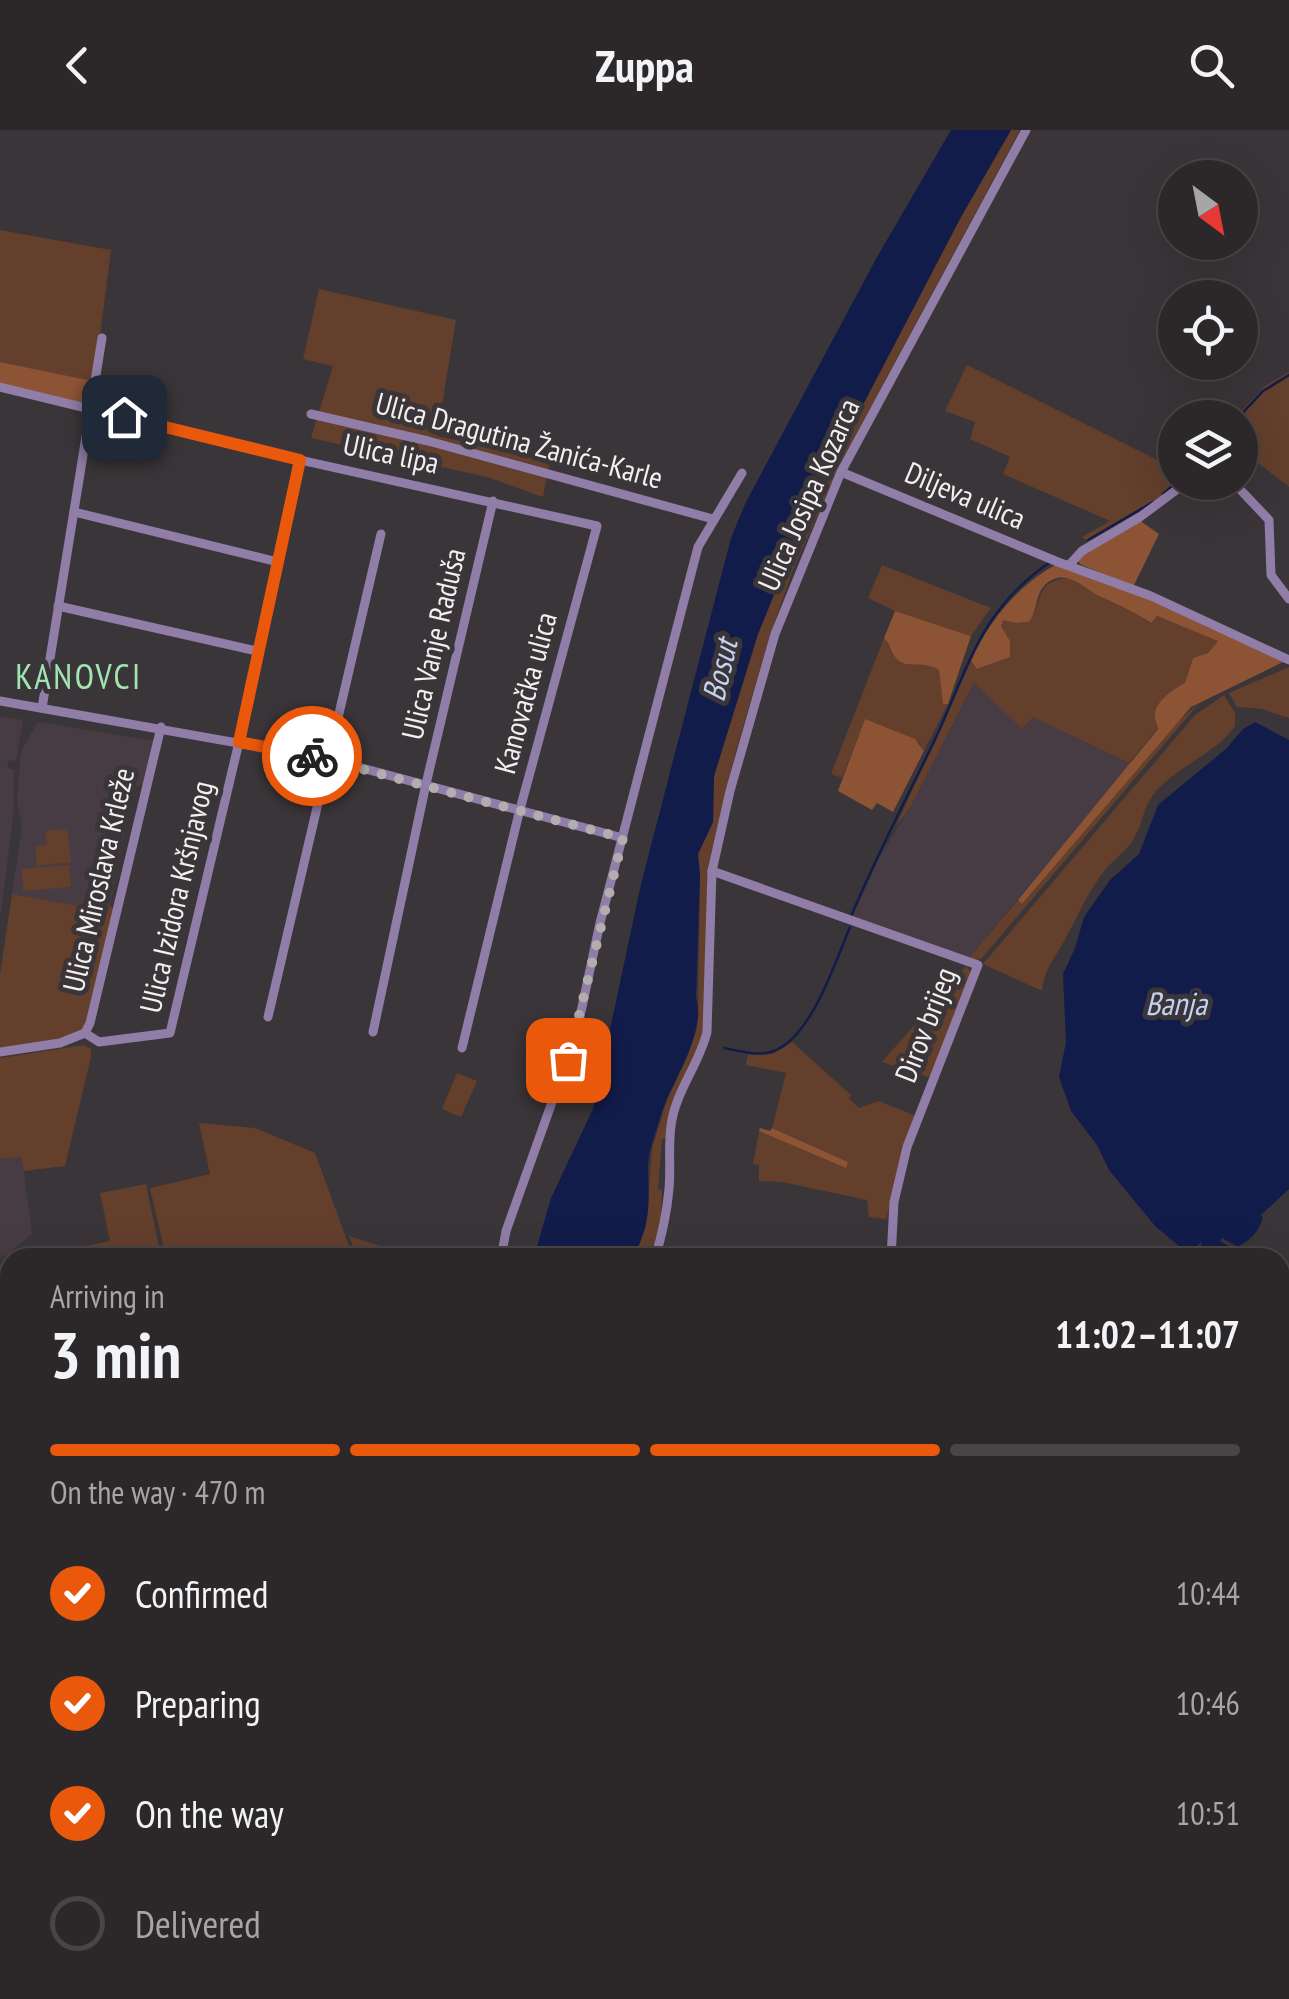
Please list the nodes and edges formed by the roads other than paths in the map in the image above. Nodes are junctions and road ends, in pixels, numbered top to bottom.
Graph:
1 (1026, 130) edge
2 (102, 338) dead end
3 (0, 388) edge
4 (91, 409) junction
5 (311, 414) dead end
6 (300, 460) junction
7 (841, 472) junction
8 (742, 473) dead end
9 (1162, 500) edge
10 (1250, 500) edge
11 (493, 502) junction
12 (74, 512) junction
13 (713, 519) junction
14 (596, 526) joint
15 (381, 534) dead end
16 (278, 562) junction
17 (1070, 564) junction
18 (1289, 599) edge
19 (58, 606) junction
20 (257, 651) junction
21 (1289, 660) edge
22 (0, 701) edge
23 (42, 708) junction
24 (161, 728) junction
25 (239, 742) junction
26 (328, 759) junction
27 (426, 784) junction
28 (519, 812) junction
29 (623, 838) junction
30 (712, 871) junction
31 (268, 1017) dead end
32 (373, 1032) dead end
33 (88, 1036) junction
34 (462, 1048) dead end
35 (0, 1052) edge
36 (503, 1248) edge
37 (657, 1248) edge
38 (892, 1248) edge

1 - 7 street, Ulica Josipa Kozarca
2 - 4 street
3 - 4 street, Ulica lipa
4 - 6 street, Ulica lipa
4 - 12 street
5 - 13 street, Ulica Dragutina Žanića-Karle
6 - 11 street, Ulica lipa
6 - 16 street, Ulica Izidora Kršnjavog
7 - 17 street, Diljeva ulica
7 - 30 street, Ulica Josipa Kozarca
8 - 13 street
9 - 17 street
10 - 18 street
11 - 14 street, Ulica lipa
11 - 27 street, Ulica Vanje Raduša
12 - 16 street
12 - 19 street
13 - 29 street
14 - 28 street, Kanovačka ulica
15 - 26 street
16 - 20 street, Ulica Izidora Kršnjavog
17 - 21 street, Diljeva ulica
19 - 20 street
19 - 23 street
20 - 25 street, Ulica Izidora Kršnjavog
22 - 23 street
23 - 24 street
24 - 25 street
24 - 33 street, Ulica Miroslava Krleže
25 - 26 street
25 - 33 street, Ulica Izidora Kršnjavog
26 - 27 street
26 - 31 street
27 - 28 street
27 - 32 street, Ulica Vanje Raduša
28 - 29 street
28 - 34 street, Kanovačka ulica
29 - 36 street
30 - 37 street, Ulica Josipa Kozarca
30 - 38 street, Dirov brijeg
33 - 35 street

